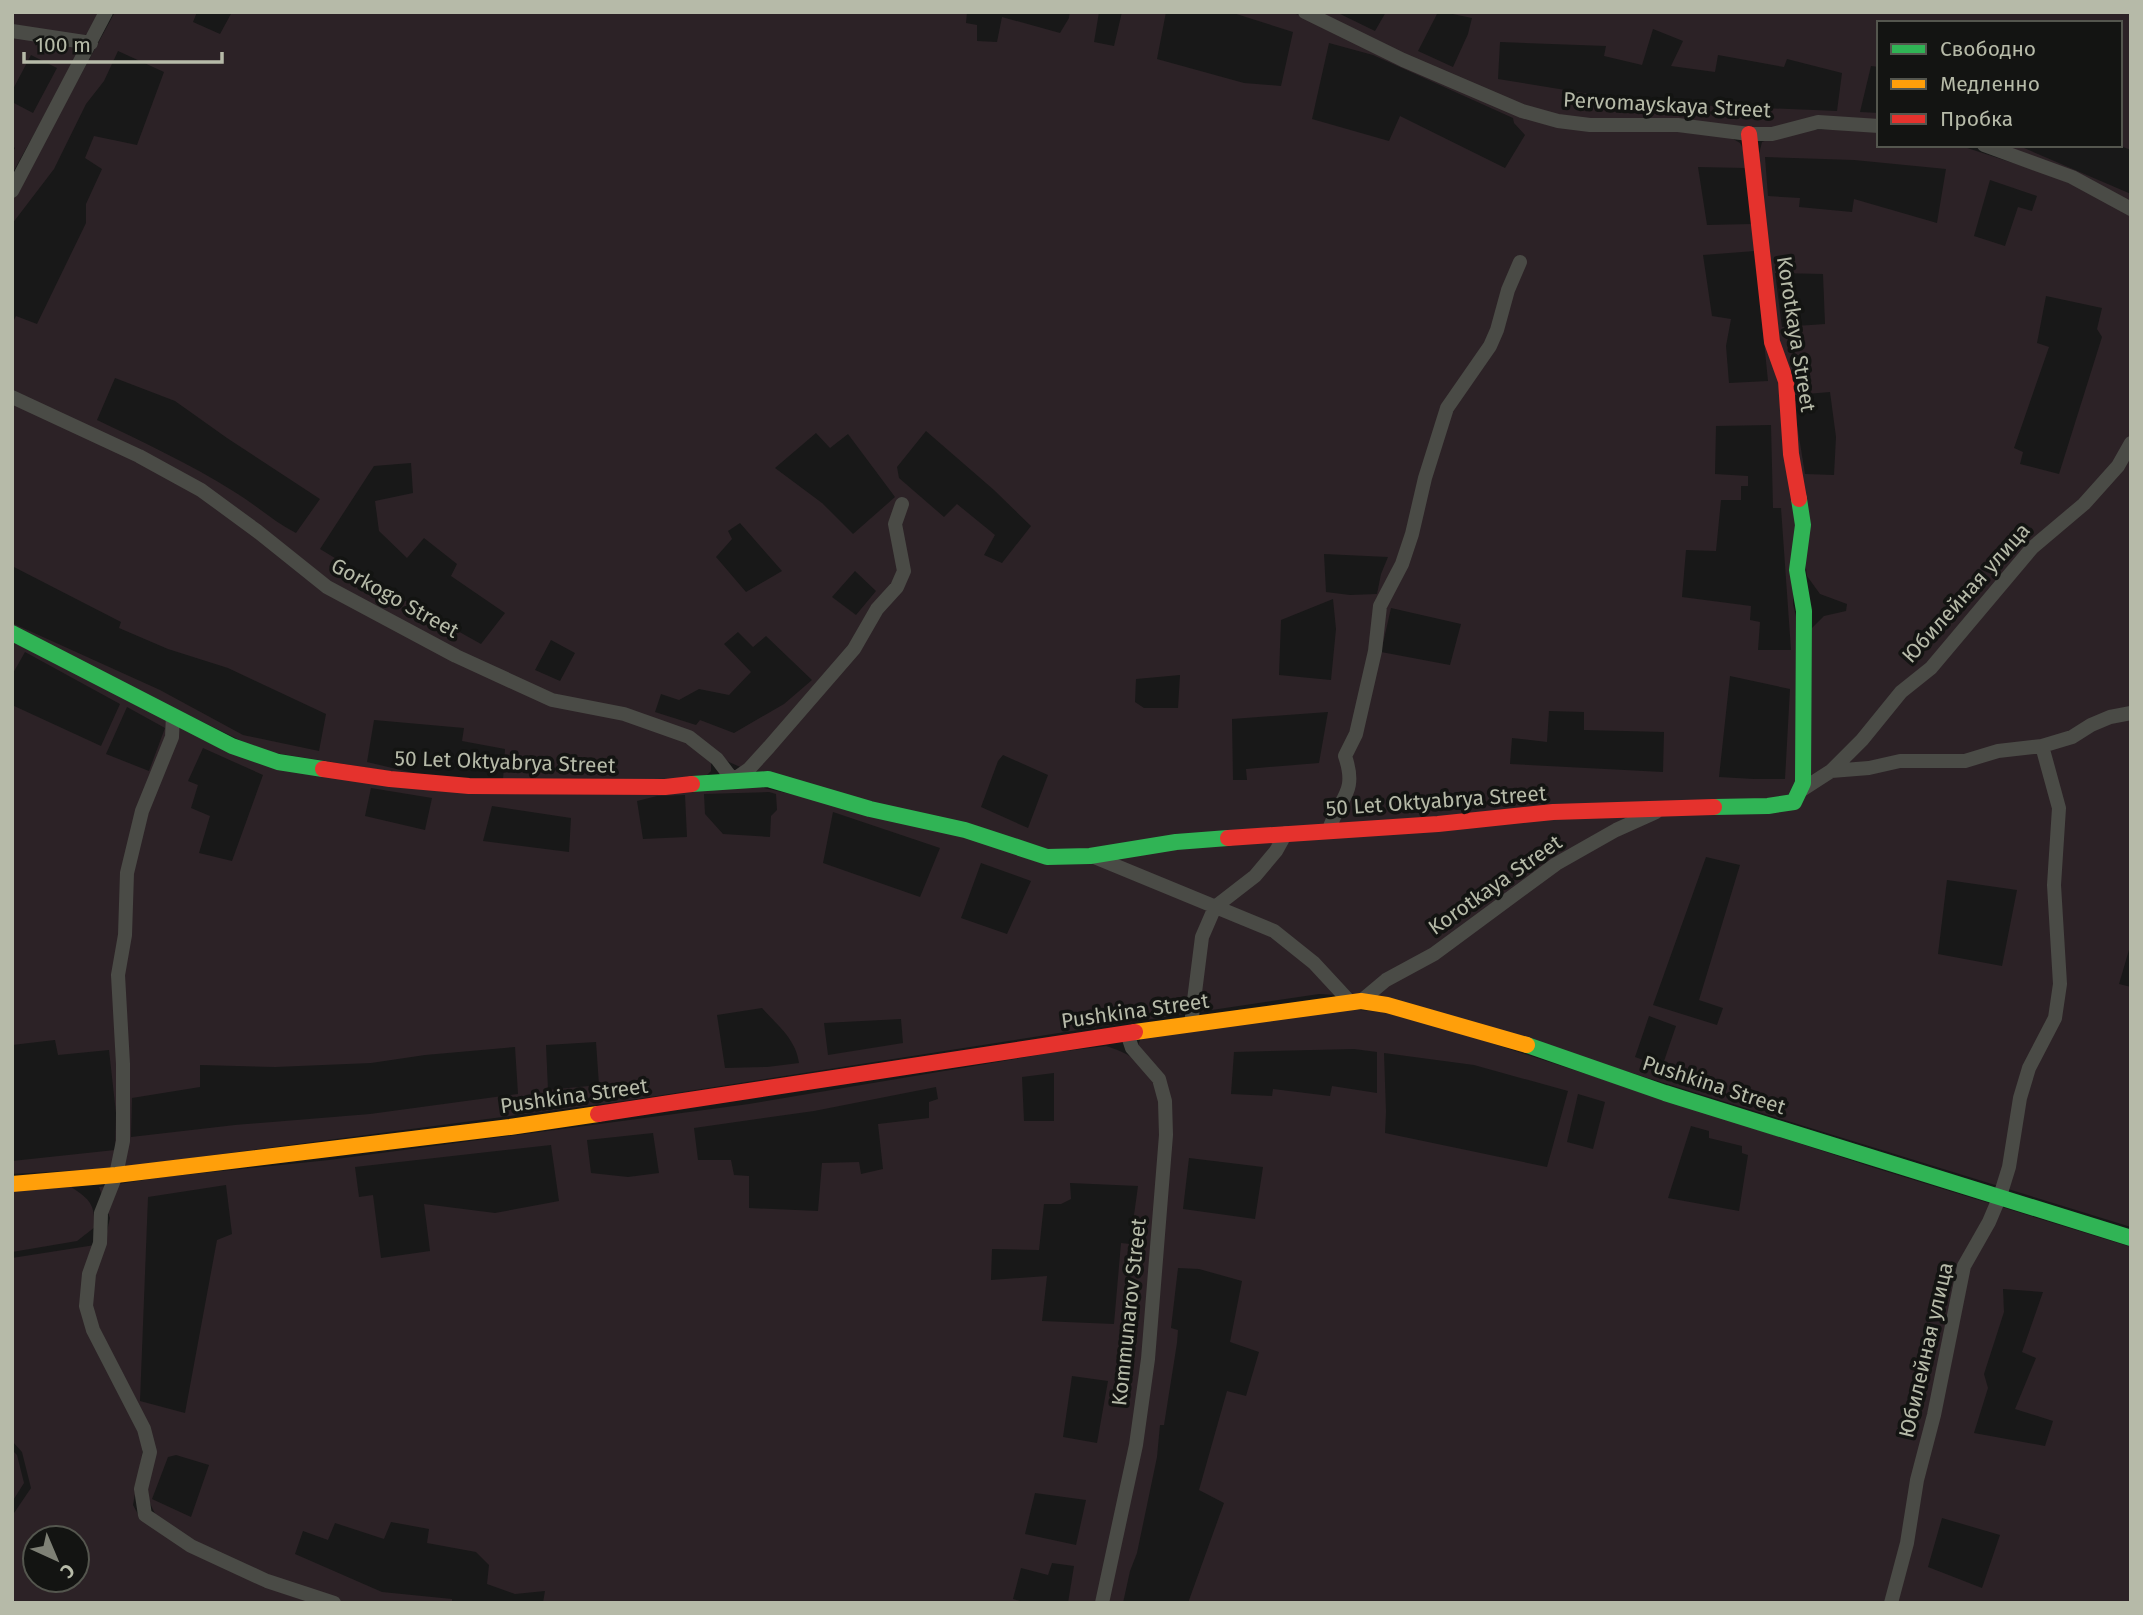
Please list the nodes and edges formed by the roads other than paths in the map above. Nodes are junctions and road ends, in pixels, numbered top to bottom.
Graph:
1 (106, 12) edge
2 (1305, 12) edge
3 (12, 31) edge
4 (91, 43) junction
5 (1877, 126) edge
6 (1749, 134) junction
7 (1990, 147) edge
8 (12, 191) edge
9 (2131, 209) edge
10 (1520, 262) dead end
11 (12, 397) edge
12 (2131, 443) edge
13 (902, 504) dead end
14 (12, 633) edge
15 (2131, 713) edge
16 (173, 715) junction
17 (2042, 746) junction
18 (1831, 771) junction
19 (733, 780) junction
20 (1800, 791) junction
21 (1659, 810) junction
22 (1329, 830) junction
23 (1286, 833) junction
24 (1090, 856) junction
25 (1215, 907) junction
26 (1356, 1002) junction
27 (1191, 1024) junction
28 (1127, 1033) junction
29 (116, 1175) junction
30 (12, 1184) edge
31 (2000, 1196) junction
32 (2131, 1238) edge
33 (334, 1603) edge
34 (1102, 1603) edge
35 (1891, 1603) edge

1 - 4 street
2 - 6 street, Pervomayskaya Street
3 - 4 street
4 - 8 street
5 - 6 street, Pervomayskaya Street
6 - 20 street, Korotkaya Street
7 - 9 street
10 - 22 street
11 - 19 street, Gorkogo Street
12 - 18 street, Юбилейная улица
13 - 19 street
14 - 16 street, 50 Let Oktyabrya Street
15 - 17 street, 50 Let Oktyabrya Street
16 - 19 street, 50 Let Oktyabrya Street
16 - 29 street
17 - 18 street, 50 Let Oktyabrya Street
17 - 31 street, Юбилейная улица
18 - 20 street, 50 Let Oktyabrya Street
19 - 24 street, 50 Let Oktyabrya Street
20 - 21 street, 50 Let Oktyabrya Street
21 - 22 street, 50 Let Oktyabrya Street
21 - 26 street, Korotkaya Street
22 - 23 street, 50 Let Oktyabrya Street
23 - 24 street, 50 Let Oktyabrya Street
23 - 25 street
24 - 25 street
25 - 26 street
25 - 27 street
26 - 27 street, Pushkina Street
26 - 31 street, Pushkina Street
27 - 28 street, Pushkina Street
28 - 29 street, Pushkina Street
28 - 34 street, Kommunarov Street
29 - 30 street, Pushkina Street
29 - 33 street
31 - 32 street, Pushkina Street
31 - 35 street, Юбилейная улица

